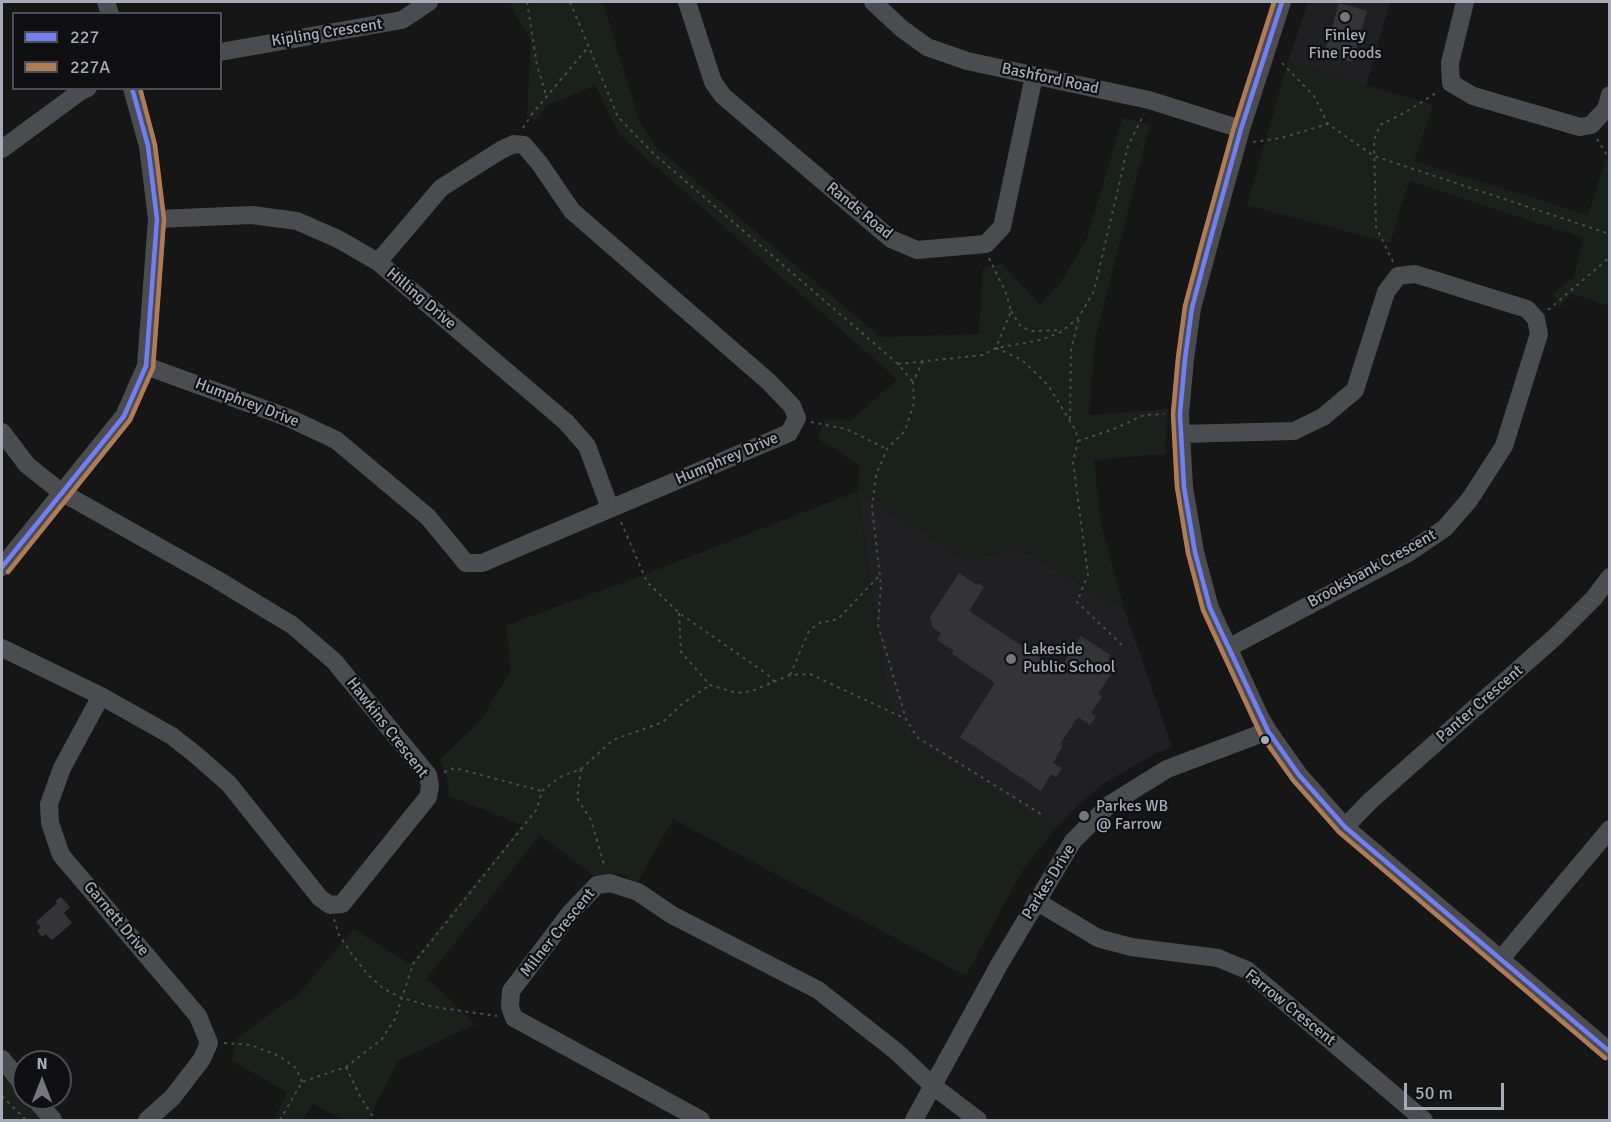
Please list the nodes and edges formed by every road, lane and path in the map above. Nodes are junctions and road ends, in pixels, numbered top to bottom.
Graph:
1 (429, 2) edge
2 (527, 2) edge
3 (570, 2) edge
4 (687, 2) edge
5 (873, 2) edge
6 (1282, 2) edge
7 (1465, 2) edge
8 (589, 46) junction
9 (222, 52) edge
10 (1282, 63) dead end
11 (1034, 76) junction
12 (1451, 83) junction
13 (85, 90) edge
14 (133, 90) edge
15 (1610, 95) edge
16 (546, 98) junction
17 (1149, 100) junction
18 (1328, 124) junction
19 (1591, 125) junction
20 (1239, 136) junction
21 (514, 144) junction
22 (2, 149) edge
23 (1374, 156) junction
24 (1610, 160) edge
25 (157, 219) junction
26 (1610, 234) edge
27 (986, 244) junction
28 (1610, 257) edge
29 (378, 262) junction
30 (1398, 276) junction
31 (1011, 311) junction
32 (1079, 317) junction
33 (1536, 319) junction
34 (1063, 330) junction
35 (996, 348) junction
36 (923, 361) junction
37 (898, 364) junction
38 (146, 366) junction
39 (913, 382) junction
40 (1180, 414) junction
41 (797, 418) junction
42 (1070, 419) junction
43 (2, 432) edge
44 (1181, 434) junction
45 (1078, 441) junction
46 (887, 449) junction
47 (61, 492) junction
48 (612, 507) junction
49 (2, 567) edge
50 (880, 575) junction
51 (1610, 576) edge
52 (679, 613) junction
53 (1122, 645) dead end
54 (2, 648) edge
55 (1228, 648) junction
56 (790, 675) junction
57 (775, 682) junction
58 (710, 685) junction
59 (101, 696) junction
60 (906, 719) junction
61 (1268, 731) junction
62 (581, 770) junction
63 (428, 775) junction
64 (542, 791) junction
65 (1041, 814) dead end
66 (1345, 827) junction
67 (1610, 829) edge
68 (610, 883) junction
69 (1036, 901) junction
70 (330, 905) junction
71 (1500, 960) junction
72 (402, 998) junction
73 (514, 1018) junction
74 (209, 1043) junction
75 (1610, 1052) edge
76 (2, 1059) edge
77 (346, 1067) junction
78 (12, 1071) edge
79 (302, 1082) junction
80 (933, 1086) junction
81 (2, 1096) edge
82 (26, 1120) edge
83 (147, 1120) edge
84 (280, 1120) edge
85 (375, 1120) edge
86 (701, 1120) edge
87 (914, 1120) edge
88 (978, 1120) edge
89 (1424, 1120) edge

1 - 9 street, Kipling Crescent
2 - 16 path
3 - 8 path
4 - 27 street, Rands Road
5 - 11 street, Bashford Road
6 - 20 street
7 - 12 street
8 - 16 path
8 - 37 path
10 - 18 path
11 - 17 street, Bashford Road
11 - 27 street
12 - 19 street
12 - 23 path
13 - 22 street
14 - 25 street
15 - 19 street
16 - 21 path
17 - 20 street, Bashford Road
17 - 32 path
18 - 20 path
18 - 23 path
19 - 24 path
20 - 40 street
21 - 29 street
21 - 41 street
23 - 26 path
23 - 30 path
25 - 29 street, Hilling Drive
25 - 38 street
27 - 31 path
28 - 33 path
29 - 48 street, Hilling Drive
30 - 33 street
30 - 44 street
31 - 34 path
31 - 35 path
32 - 34 path
32 - 42 path
33 - 55 street, Brooksbank Crescent
34 - 35 path
35 - 36 path
35 - 42 path
36 - 37 path
36 - 39 path
37 - 39 path
38 - 47 street
38 - 48 street, Humphrey Drive
39 - 46 path
40 - 44 street
40 - 45 path
41 - 46 path
41 - 48 street, Humphrey Drive
42 - 45 path
43 - 47 street, Hawkins Crescent
44 - 55 street
45 - 53 path
46 - 50 path
47 - 49 street
47 - 63 street, Hawkins Crescent
48 - 52 path
50 - 56 path
50 - 60 path
51 - 66 street, Panter Crescent
52 - 57 path
52 - 58 path
54 - 59 street
55 - 61 street
56 - 57 path
56 - 60 path
57 - 58 path
58 - 62 path
59 - 70 street
59 - 74 street, Garnett Drive
60 - 65 path
61 - 66 street
61 - 69 street, Parkes Drive
62 - 64 path
62 - 68 path
63 - 64 path
63 - 70 street, Hawkins Crescent
64 - 72 path
66 - 71 street
67 - 71 street
68 - 73 street, Milner Crescent
68 - 80 street, Milner Crescent
69 - 80 street, Parkes Drive
69 - 89 street, Farrow Crescent
70 - 72 path
71 - 75 street
72 - 73 path
72 - 77 path
73 - 86 street
74 - 79 path
74 - 83 street
76 - 78 street
77 - 79 path
77 - 85 path
79 - 84 path
80 - 87 street, Parkes Drive
80 - 88 street
81 - 82 path

